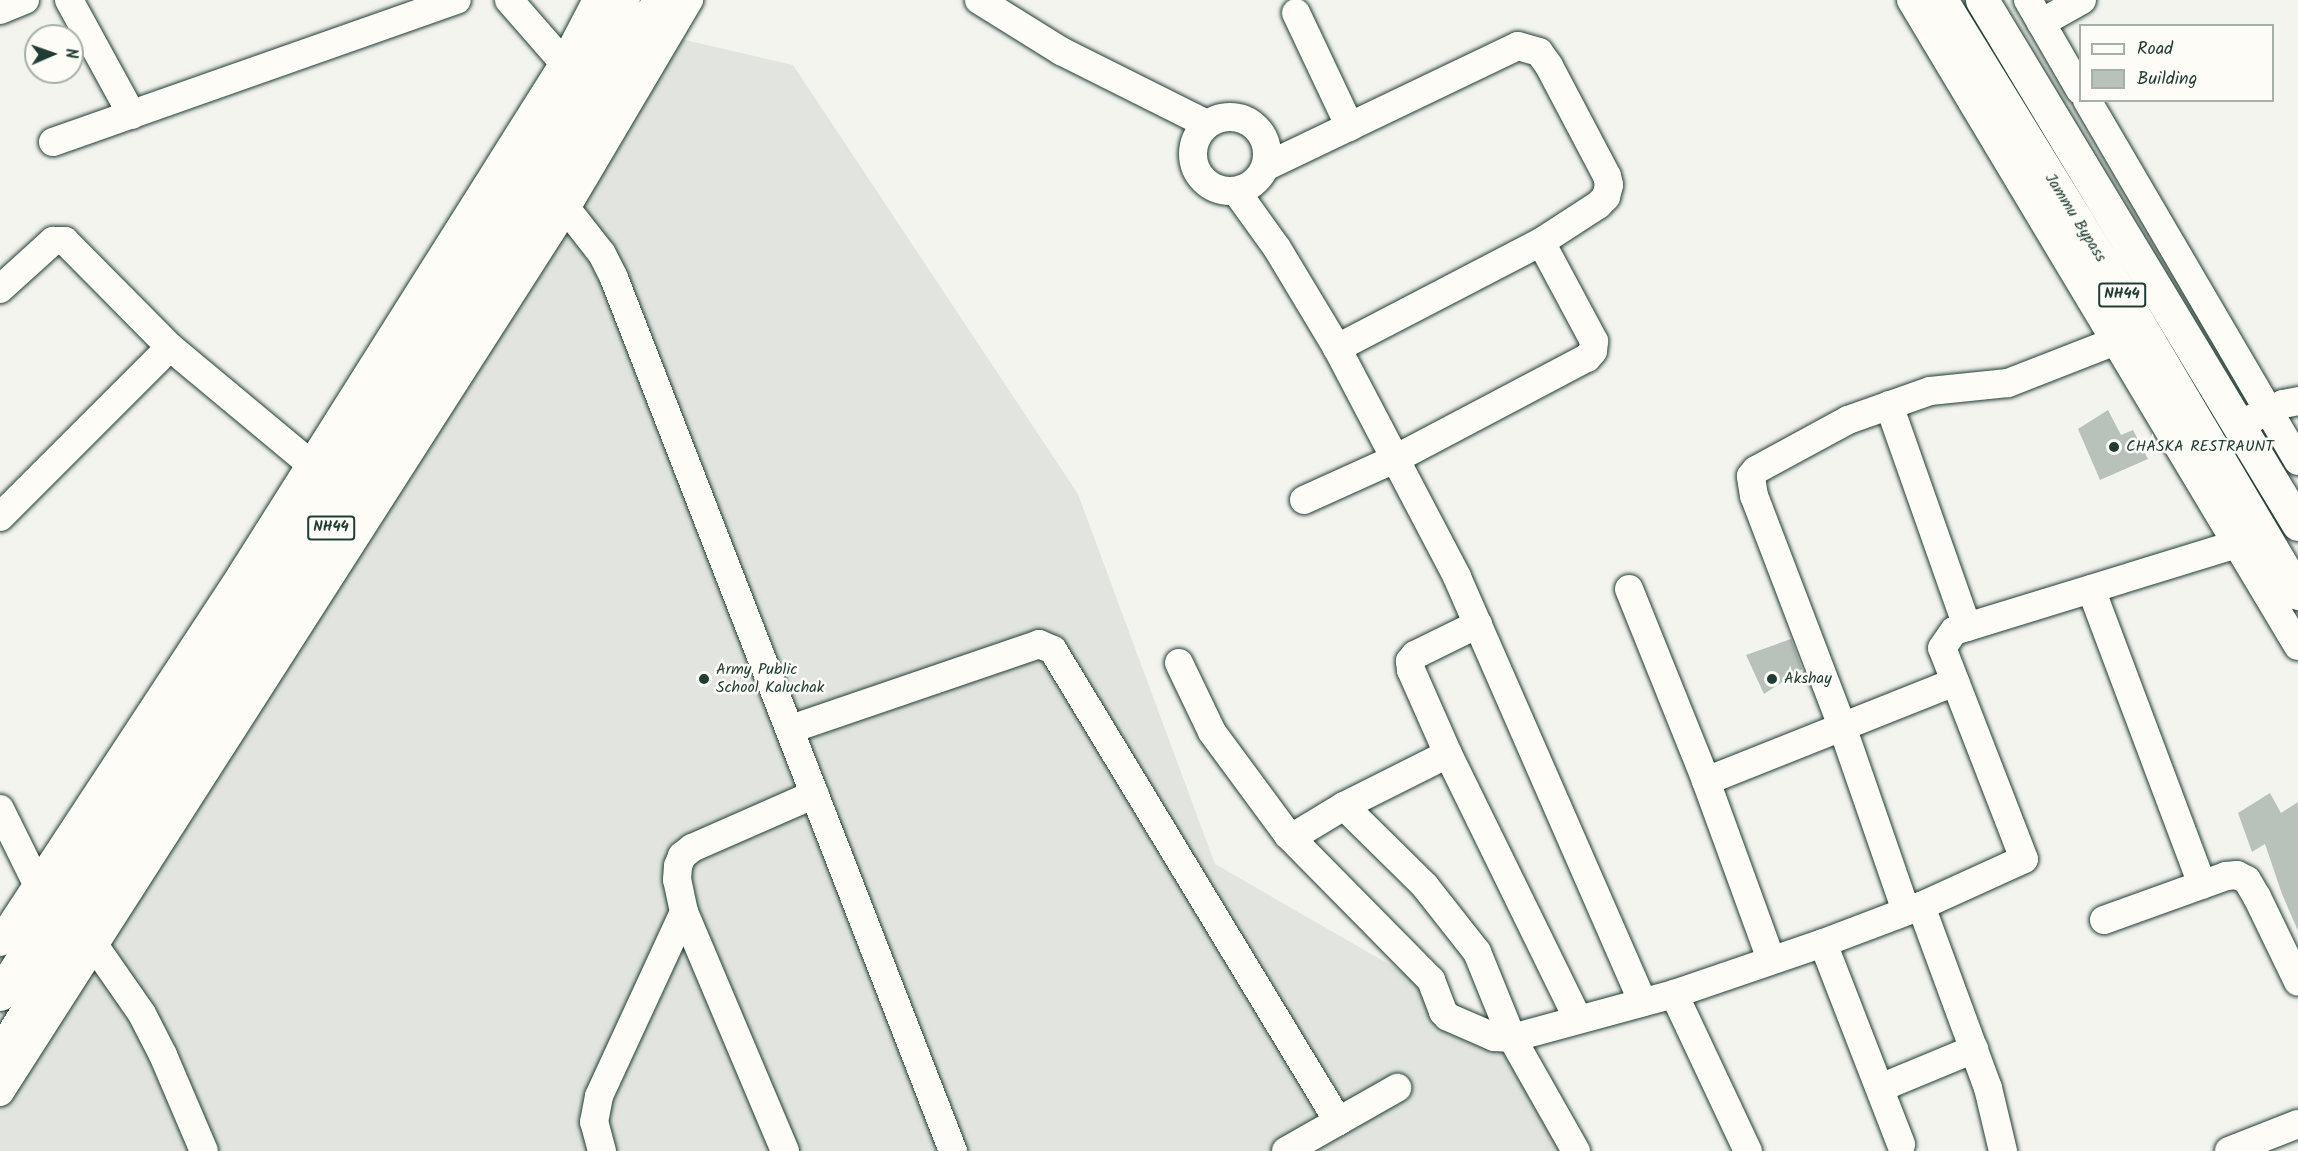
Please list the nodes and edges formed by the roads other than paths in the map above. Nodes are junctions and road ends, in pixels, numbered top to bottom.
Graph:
1 (25, 0) edge
2 (69, 0) edge
3 (457, 0) edge
4 (509, 0) edge
5 (597, 0) edge
6 (623, 0) edge
7 (659, 0) edge
8 (689, 0) edge
9 (979, 0) edge
10 (1911, 0) edge
11 (1941, 0) edge
12 (1982, 0) edge
13 (2082, 0) edge
14 (0, 10) edge
15 (2034, 11) edge
16 (1296, 13) dead end
17 (564, 63) junction
18 (2079, 88) edge
19 (2087, 102) edge
20 (132, 115) junction
21 (1207, 124) junction
22 (1350, 127) junction
23 (53, 142) dead end
24 (1265, 167) junction
25 (1236, 191) junction
26 (566, 208) junction
27 (1541, 242) junction
28 (0, 289) edge
29 (2116, 341) junction
30 (170, 346) junction
31 (1337, 348) junction
32 (1889, 405) junction
33 (2283, 405) edge
34 (2238, 425) junction
35 (2298, 431) edge
36 (1397, 458) junction
37 (2298, 461) edge
38 (309, 463) junction
39 (1304, 500) dead end
40 (0, 517) edge
41 (2298, 524) edge
42 (2237, 544) junction
43 (1629, 589) dead end
44 (2091, 589) junction
45 (2298, 593) edge
46 (1478, 624) junction
47 (1967, 627) junction
48 (2298, 646) edge
49 (1179, 663) dead end
50 (1955, 682) junction
51 (1842, 726) junction
52 (791, 729) junction
53 (1448, 754) junction
54 (1706, 781) junction
55 (815, 794) junction
56 (1344, 806) junction
57 (0, 809) edge
58 (1288, 835) junction
59 (37, 884) junction
60 (2202, 885) junction
61 (1914, 908) junction
62 (684, 912) junction
63 (2104, 920) dead end
64 (87, 935) junction
65 (0, 942) edge
66 (1823, 943) junction
67 (1771, 960) junction
68 (2298, 982) edge
69 (0, 994) edge
70 (1674, 994) junction
71 (1642, 1002) junction
72 (1578, 1019) junction
73 (1512, 1038) junction
74 (1974, 1049) junction
75 (0, 1054) edge
76 (1396, 1088) dead end
77 (1880, 1088) junction
78 (0, 1092) edge
79 (1338, 1122) junction
80 (2298, 1124) edge
81 (1901, 1144) dead end
82 (204, 1151) edge
83 (602, 1151) edge
84 (785, 1151) edge
85 (953, 1151) edge
86 (1286, 1151) edge
87 (1576, 1151) edge
88 (1748, 1151) edge
89 (2002, 1151) edge
90 (2229, 1151) edge

1 - 14 street
2 - 20 street
3 - 20 street
4 - 17 street
5 - 17 street
6 - 69 highway, NH44
7 - 64 highway, NH44
8 - 26 street
9 - 21 street
10 - 29 street
11 - 45 highway, Jammu Bypass / NH44
12 - 34 highway, Jammu Bypass / NH44
13 - 15 street
15 - 18 street
16 - 22 street
17 - 38 street
19 - 33 street
20 - 23 street
21 - 24 street
21 - 25 street
22 - 24 street
22 - 27 street
24 - 25 street
25 - 31 street
26 - 52 street
26 - 64 street
27 - 31 street
27 - 36 street
28 - 30 street
29 - 32 street
29 - 42 street
30 - 38 street
30 - 40 street
31 - 36 street
32 - 47 street
32 - 51 street
33 - 34 street
33 - 35 street
33 - 37 street
34 - 41 highway, Jammu Bypass / NH44
36 - 39 street
36 - 46 street
38 - 59 street
42 - 44 street
42 - 48 street
43 - 54 street
44 - 47 street
44 - 60 street
46 - 53 street
46 - 71 street
47 - 50 street
49 - 58 street
50 - 51 street
50 - 61 street
51 - 54 street
51 - 61 street
52 - 55 street
52 - 79 street
53 - 56 street
53 - 72 street
54 - 67 street
55 - 62 street
55 - 85 street
56 - 58 street
56 - 73 street
57 - 59 street
58 - 73 street
59 - 65 street
60 - 63 street
60 - 68 street
61 - 66 street
61 - 74 street
62 - 83 street
62 - 84 street
64 - 75 highway, NH44
64 - 78 street
64 - 82 street
66 - 67 street
66 - 77 street
67 - 70 street
70 - 71 street
70 - 88 street
71 - 72 street
72 - 73 street
73 - 87 street
74 - 77 street
74 - 89 street
76 - 79 street
77 - 81 street
79 - 86 street
80 - 90 street

